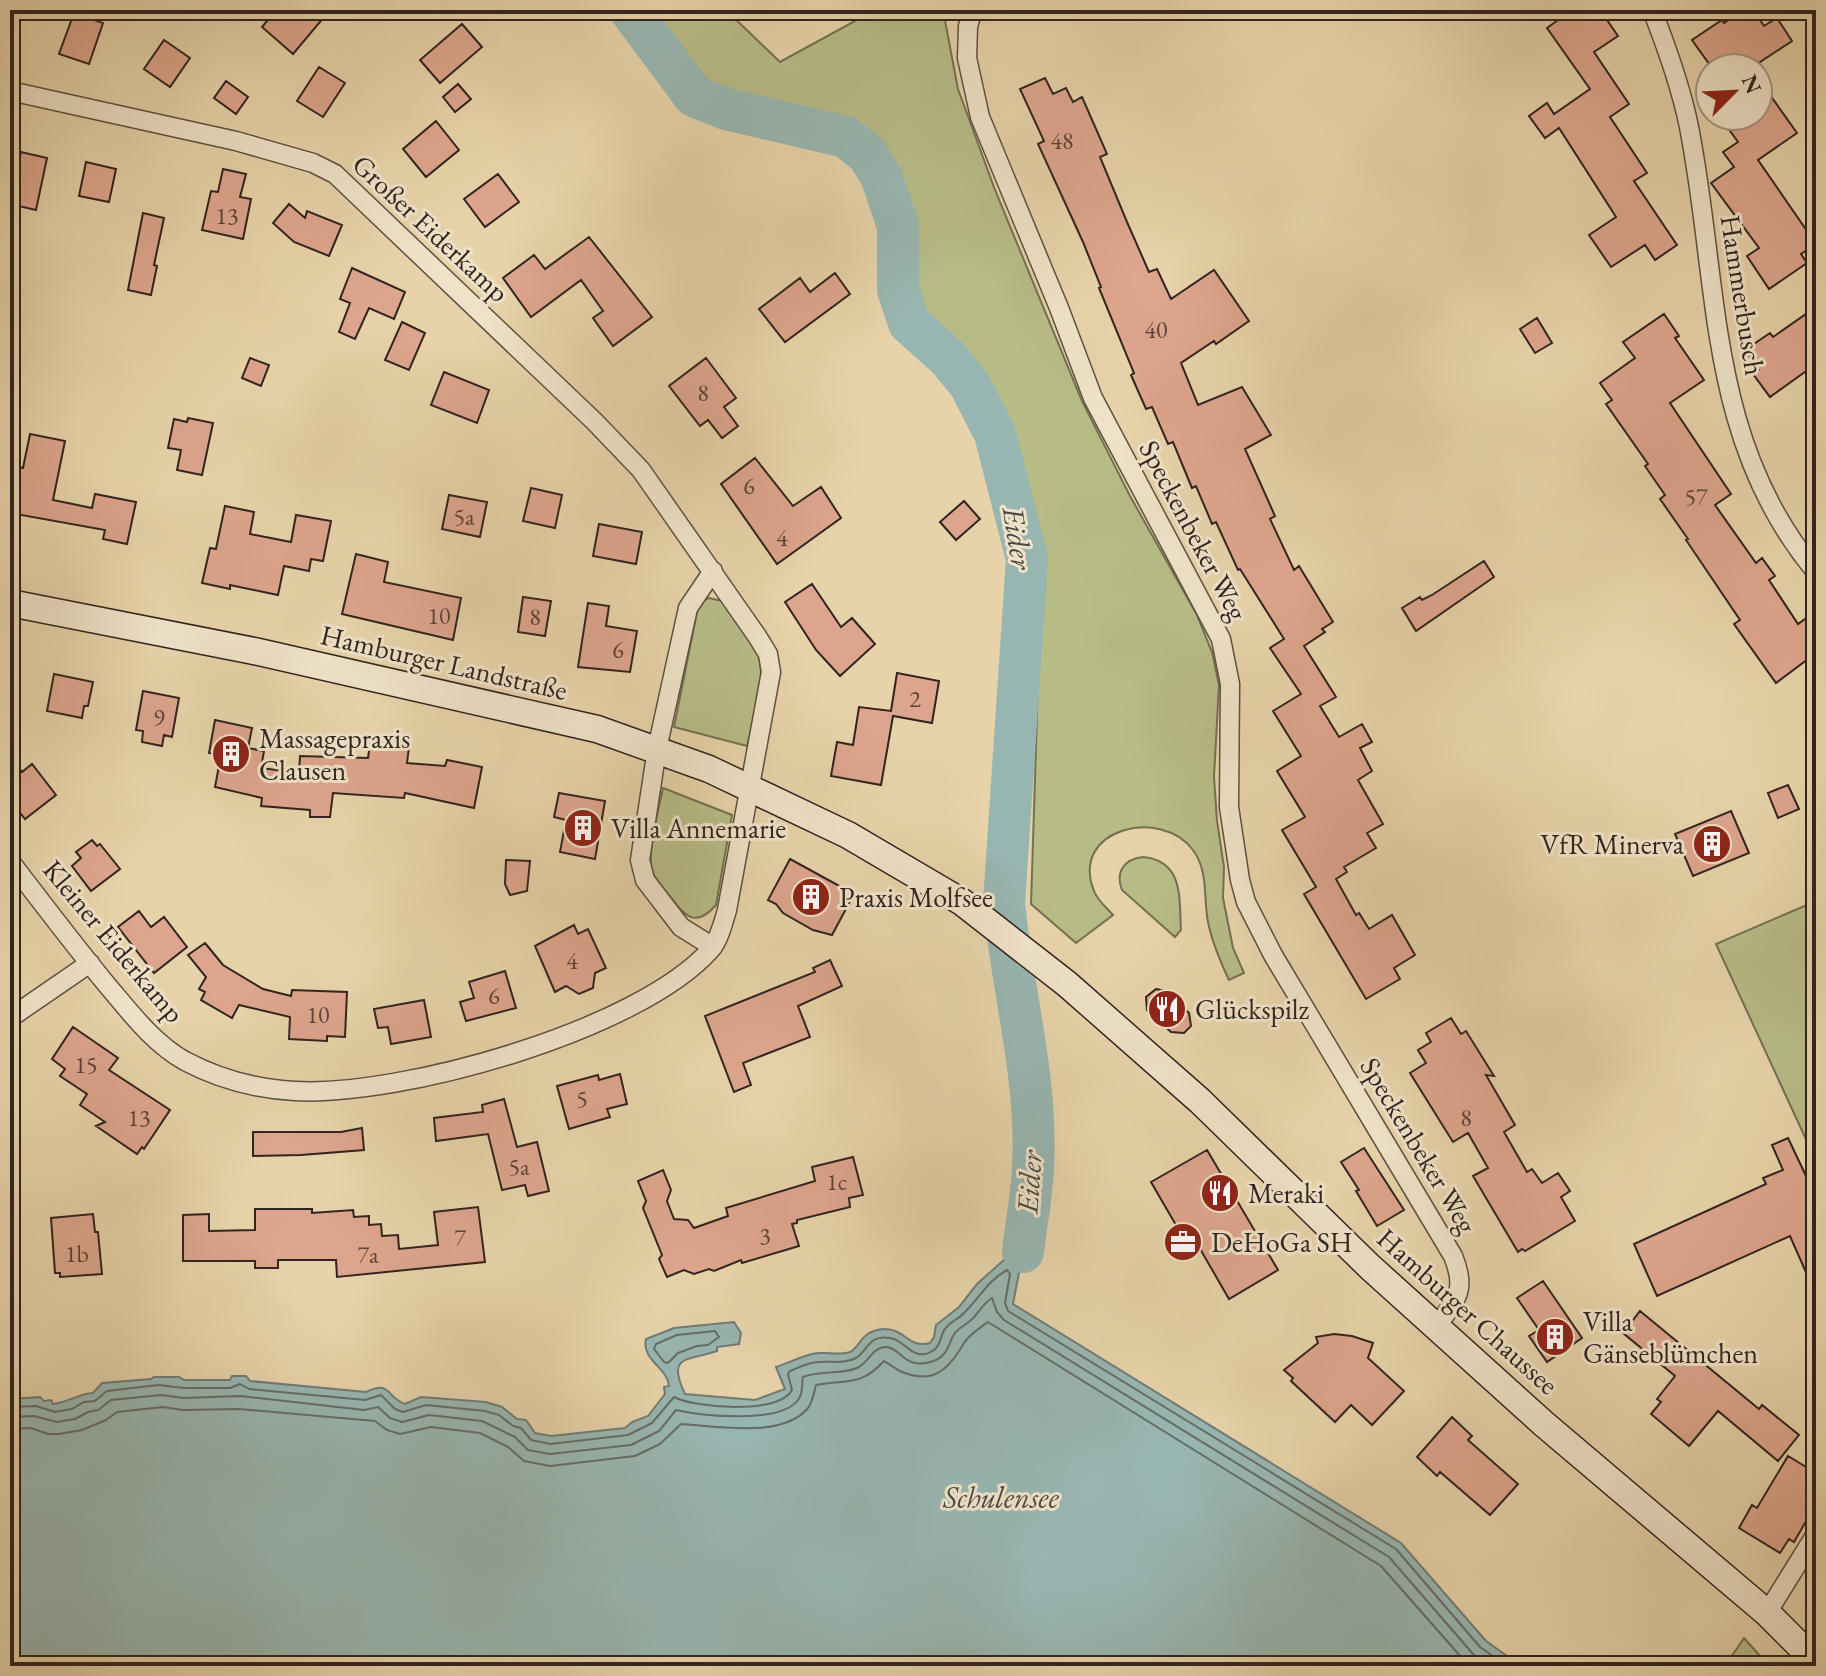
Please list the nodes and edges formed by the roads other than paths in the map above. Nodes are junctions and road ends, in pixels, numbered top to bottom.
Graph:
1 (973, 10) edge
2 (1652, 10) edge
3 (10, 91) edge
4 (713, 571) junction
5 (1816, 572) edge
6 (10, 603) edge
7 (657, 749) junction
8 (750, 787) junction
9 (848, 835) joint
10 (10, 861) edge
11 (713, 947) junction
12 (90, 963) junction
13 (10, 1018) edge
14 (1436, 1327) junction
15 (1816, 1534) edge
16 (1767, 1613) junction
17 (1816, 1662) edge

1 - 14 street, Speckenbeker Weg
2 - 5 street, Hammerbusch
3 - 4 street, Großer Eiderkamp
4 - 7 street
4 - 8 street, Großer Eiderkamp
6 - 7 main road, Hamburger Landstraße
7 - 8 main road, Hamburger Landstraße
7 - 11 street
8 - 9 main road, Hamburger Landstraße
8 - 11 street, Kleiner Eiderkamp
9 - 14 main road, Hamburger Chaussee
10 - 12 street, Kleiner Eiderkamp
11 - 12 street, Kleiner Eiderkamp
12 - 13 street
14 - 16 main road, Hamburger Chaussee
15 - 16 street
16 - 17 main road, Hamburger Chaussee

